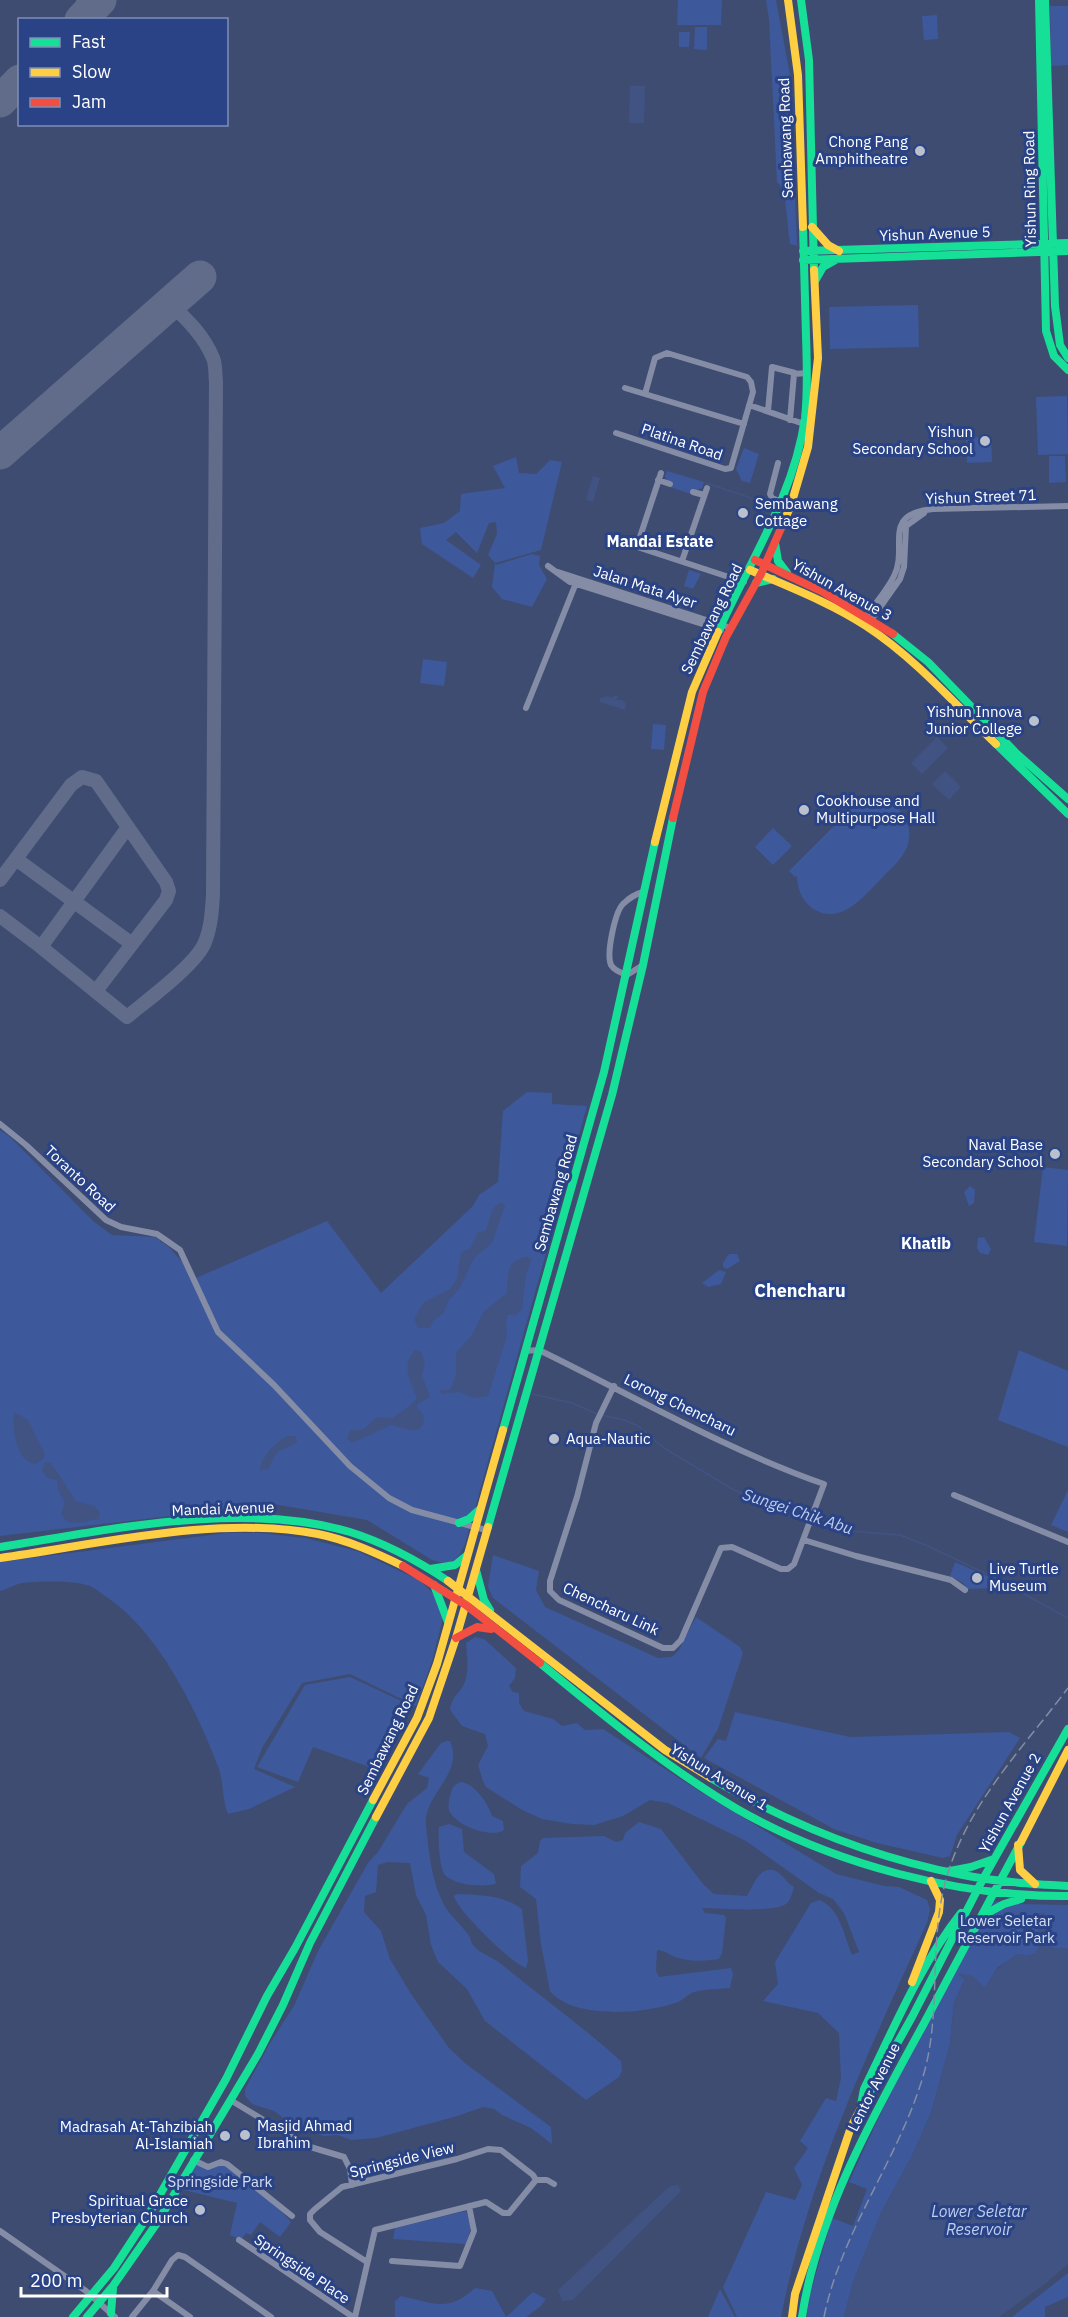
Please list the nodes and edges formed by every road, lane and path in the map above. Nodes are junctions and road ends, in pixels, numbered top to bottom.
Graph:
1 (788, 0) edge
2 (801, 0) edge
3 (1040, 0) edge
4 (1045, 0) edge
5 (812, 227) junction
6 (1068, 243) edge
7 (1048, 248) junction
8 (1068, 251) edge
9 (839, 254) junction
10 (803, 255) junction
11 (813, 255) junction
12 (815, 281) junction
13 (1068, 358) edge
14 (1068, 370) edge
15 (807, 372) junction
16 (795, 373) junction
17 (625, 388) dead end
18 (645, 394) junction
19 (749, 405) junction
20 (768, 411) junction
21 (790, 420) junction
22 (744, 424) junction
23 (804, 424) junction
24 (616, 433) dead end
25 (778, 463) dead end
26 (661, 473) dead end
27 (658, 480) junction
28 (670, 484) dead end
29 (707, 488) dead end
30 (693, 492) dead end
31 (704, 495) junction
32 (781, 502) junction
33 (1068, 508) edge
34 (616, 540) dead end
35 (775, 543) junction
36 (637, 546) junction
37 (755, 560) junction
38 (682, 561) junction
39 (765, 564) junction
40 (896, 567) junction
41 (904, 567) junction
42 (750, 570) junction
43 (787, 573) junction
44 (761, 574) junction
45 (772, 579) junction
46 (744, 582) junction
47 (576, 583) junction
48 (756, 583) junction
49 (866, 621) junction
50 (706, 622) junction
51 (720, 626) junction
52 (730, 630) junction
53 (526, 708) dead end
54 (1068, 799) edge
55 (1068, 814) edge
56 (644, 892) junction
57 (643, 965) junction
58 (627, 975) junction
59 (0, 1124) edge
60 (538, 1350) junction
61 (525, 1351) junction
62 (614, 1386) junction
63 (824, 1484) joint
64 (954, 1495) dead end
65 (480, 1508) junction
66 (459, 1523) junction
67 (475, 1527) junction
68 (486, 1530) junction
69 (804, 1540) junction
70 (1068, 1542) edge
71 (0, 1547) edge
72 (468, 1554) junction
73 (0, 1558) edge
74 (475, 1566) junction
75 (430, 1569) junction
76 (433, 1584) junction
77 (458, 1587) junction
78 (965, 1590) dead end
79 (468, 1595) junction
80 (455, 1598) junction
81 (465, 1606) junction
82 (492, 1615) junction
83 (449, 1624) junction
84 (502, 1634) junction
85 (456, 1638) junction
86 (1068, 1729) edge
87 (1068, 1750) edge
88 (1018, 1843) junction
89 (994, 1859) junction
90 (947, 1871) junction
91 (982, 1879) junction
92 (931, 1881) junction
93 (999, 1881) junction
94 (1035, 1884) junction
95 (1068, 1886) edge
96 (976, 1890) junction
97 (993, 1893) junction
98 (1068, 1896) edge
99 (1029, 1897) junction
100 (970, 1902) junction
101 (981, 1918) junction
102 (896, 2024) junction
103 (249, 2032) junction
104 (264, 2042) junction
105 (241, 2048) junction
106 (258, 2054) junction
107 (232, 2101) junction
108 (858, 2115) junction
109 (193, 2160) junction
110 (536, 2180) junction
111 (554, 2184) dead end
112 (352, 2185) junction
113 (469, 2206) junction
114 (292, 2216) dead end
115 (0, 2231) edge
116 (239, 2240) dead end
117 (392, 2261) dead end
118 (367, 2262) junction
119 (113, 2286) junction
120 (153, 2291) junction
121 (92, 2296) junction
122 (99, 2302) junction
123 (89, 2314) edge
124 (113, 2315) edge
125 (73, 2317) edge
126 (132, 2317) edge
127 (190, 2317) edge
128 (272, 2317) edge
129 (354, 2317) edge
130 (792, 2317) edge
131 (802, 2317) edge

1 - 10 main road, Sembawang Road
2 - 5 main road, Sembawang Road
3 - 7 main road, Yishun Ring Road
4 - 7 main road, Yishun Ring Road
5 - 9 main road
5 - 11 main road, Sembawang Road
6 - 7 main road, Yishun Avenue 5
7 - 8 main road, Yishun Avenue 5
7 - 9 main road, Yishun Avenue 5
7 - 13 main road, Yishun Ring Road
7 - 14 main road, Yishun Ring Road
9 - 11 main road, Yishun Avenue 5
9 - 12 main road
10 - 11 main road, Yishun Avenue 5
10 - 15 main road, Sembawang Road
11 - 12 main road, Sembawang Road
12 - 35 main road, Sembawang Road
15 - 16 street
15 - 23 main road, Sembawang Road
16 - 20 street
16 - 21 street
17 - 18 street
18 - 19 street
18 - 22 street
19 - 20 street
19 - 22 street
20 - 21 street
21 - 23 street
22 - 24 street, Platina Road
23 - 32 main road, Sembawang Road
25 - 32 street
26 - 27 street
27 - 28 street
27 - 36 street
29 - 31 street
30 - 31 street
31 - 38 street
32 - 37 main road, Sembawang Road
33 - 40 street, Yishun Street 71
33 - 41 street, Yishun Street 71
34 - 36 street
35 - 39 main road, Sembawang Road
35 - 43 main road
36 - 38 street
37 - 39 main road, Yishun Avenue 3
37 - 42 main road, Sembawang Road
38 - 46 street
39 - 43 main road, Yishun Avenue 3
39 - 44 main road, Sembawang Road
40 - 41 street
40 - 49 street, Yishun Street 71
41 - 49 street, Yishun Street 71
42 - 44 main road, Yishun Avenue 3
42 - 46 main road, Sembawang Road
43 - 49 main road, Yishun Avenue 3
44 - 45 main road, Yishun Avenue 3
44 - 48 main road, Sembawang Road
45 - 48 main road
45 - 49 main road, Yishun Avenue 3
46 - 51 main road, Sembawang Road
47 - 50 street, Jalan Mata Ayer
47 - 50 street, Jalan Mata Ayer
47 - 53 street, Jalan Mata Ayer
48 - 52 main road, Sembawang Road
49 - 54 main road, Yishun Avenue 3
49 - 55 main road, Yishun Avenue 3
50 - 51 street, Jalan Mata Ayer
51 - 52 street, Jalan Mata Ayer
51 - 56 main road, Sembawang Road
52 - 57 main road, Sembawang Road
56 - 58 main road, Sembawang Road
56 - 58 street
57 - 58 street
57 - 60 main road, Sembawang Road
58 - 61 main road, Sembawang Road
59 - 66 street, Toranto Road
60 - 61 street, Lorong Chencharu
60 - 62 street, Lorong Chencharu
60 - 68 main road, Sembawang Road
61 - 65 main road, Sembawang Road
62 - 63 street, Lorong Chencharu
62 - 69 street, Chencharu Link
63 - 69 street, Chencharu Link
64 - 70 street
65 - 66 main road
65 - 67 main road, Sembawang Road
66 - 67 street, Toranto Road
67 - 68 street, Toranto Road
67 - 72 main road, Sembawang Road
68 - 74 main road, Sembawang Road
69 - 78 street
71 - 75 main road, Mandai Avenue
72 - 75 main road
72 - 77 main road, Sembawang Road
73 - 76 main road, Mandai Avenue
74 - 79 main road, Sembawang Road
74 - 82 main road
75 - 77 main road, Mandai Avenue
76 - 80 main road, Mandai Avenue
76 - 83 main road
77 - 79 main road, Mandai Avenue
77 - 80 main road, Sembawang Road
79 - 81 main road, Sembawang Road
79 - 82 main road, Yishun Avenue 1
80 - 81 main road, Mandai Avenue
80 - 83 main road, Sembawang Road
81 - 84 main road, Yishun Avenue 1
81 - 85 main road, Sembawang Road
82 - 90 main road, Yishun Avenue 1
83 - 103 main road, Sembawang Road
84 - 85 main road
84 - 92 main road, Yishun Avenue 1
85 - 104 main road, Sembawang Road
86 - 89 main road, Yishun Avenue 2
87 - 88 main road, Yishun Avenue 2
88 - 93 main road, Yishun Avenue 2
88 - 94 main road
89 - 90 main road
89 - 91 main road, Yishun Avenue 2
90 - 91 main road, Yishun Avenue 1
91 - 93 main road, Yishun Avenue 1
91 - 96 main road, Yishun Avenue 2
92 - 96 main road, Yishun Avenue 1
92 - 102 main road
93 - 94 main road, Yishun Avenue 1
93 - 97 main road, Lentor Avenue
94 - 95 main road, Yishun Avenue 1
96 - 97 main road, Yishun Avenue 1
96 - 100 main road, Lentor Avenue
97 - 99 main road, Yishun Avenue 1
97 - 101 main road, Lentor Avenue
98 - 99 main road, Yishun Avenue 1
99 - 101 main road
100 - 102 main road
100 - 108 main road, Lentor Avenue
101 - 131 main road, Lentor Avenue
102 - 108 main road
103 - 104 main road
103 - 105 main road, Sembawang Road
104 - 106 main road, Sembawang Road
105 - 106 main road
105 - 121 main road, Sembawang Road
106 - 107 main road, Sembawang Road
107 - 109 main road, Sembawang Road
107 - 112 street
108 - 130 main road, Lentor Avenue
109 - 114 street
109 - 119 main road, Sembawang Road
110 - 111 street
110 - 112 street, Springside View
110 - 113 street
112 - 118 street, Springside View
113 - 117 street
113 - 118 street
115 - 121 street
116 - 129 street, Springside Place
118 - 129 street
119 - 122 main road, Sembawang Road
119 - 124 main road
120 - 126 street
120 - 127 street
120 - 128 street
121 - 122 street
121 - 125 main road, Sembawang Road
122 - 123 main road, Sembawang Road
122 - 124 street
123 - 124 main road

